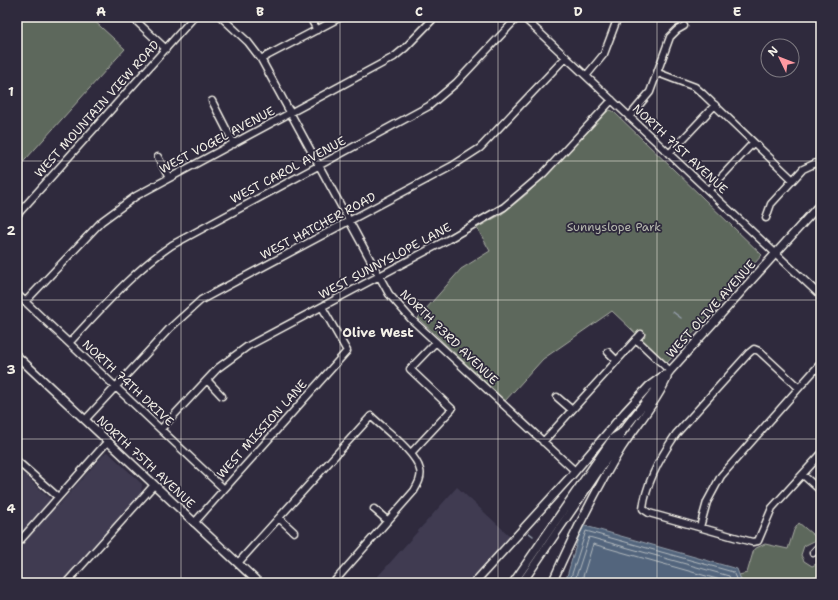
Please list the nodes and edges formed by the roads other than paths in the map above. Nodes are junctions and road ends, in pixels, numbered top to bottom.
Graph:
1 (132, 17) edge
2 (194, 17) edge
3 (221, 17) edge
4 (310, 17) edge
5 (341, 17) edge
6 (435, 17) edge
7 (518, 17) edge
8 (523, 17) edge
9 (618, 17) edge
10 (684, 26) dead end
11 (317, 30) junction
12 (166, 49) junction
13 (566, 57) junction
14 (261, 59) junction
15 (658, 73) junction
16 (586, 76) junction
17 (612, 100) junction
18 (212, 101) dead end
19 (715, 106) junction
20 (290, 113) junction
21 (629, 117) junction
22 (753, 142) junction
23 (234, 144) junction
24 (669, 154) junction
25 (158, 157) dead end
26 (816, 163) dead end
27 (319, 167) junction
28 (169, 178) junction
29 (793, 180) junction
30 (709, 190) junction
31 (821, 203) edge
32 (17, 215) edge
33 (766, 218) dead end
34 (349, 221) junction
35 (776, 253) junction
36 (378, 276) junction
37 (17, 294) edge
38 (821, 296) edge
39 (25, 302) junction
40 (322, 307) junction
41 (641, 334) dead end
42 (636, 339) junction
43 (436, 342) junction
44 (69, 343) junction
45 (608, 352) dead end
46 (17, 356) edge
47 (616, 361) junction
48 (821, 363) edge
49 (670, 371) junction
50 (207, 380) junction
51 (115, 386) junction
52 (799, 388) junction
53 (222, 396) dead end
54 (557, 397) dead end
55 (572, 410) junction
56 (84, 420) junction
57 (161, 429) junction
58 (621, 433) junction
59 (108, 441) junction
60 (543, 442) junction
61 (411, 454) junction
62 (821, 454) edge
63 (17, 461) edge
64 (574, 470) junction
65 (803, 475) junction
66 (154, 485) junction
67 (224, 489) junction
68 (821, 491) edge
69 (58, 498) junction
70 (374, 509) dead end
71 (279, 518) junction
72 (388, 521) junction
73 (194, 522) junction
74 (700, 527) junction
75 (294, 532) dead end
76 (17, 544) edge
77 (821, 544) edge
78 (814, 553) dead end
79 (238, 563) junction
80 (66, 583) edge
81 (259, 583) edge
82 (333, 583) edge
83 (474, 583) edge
84 (513, 583) edge
85 (522, 583) edge
86 (552, 583) edge

1 - 12 street
2 - 12 street, WEST MOUNTAIN VIEW ROAD
3 - 14 street, NORTH 73RD AVENUE
4 - 11 street
5 - 11 street
6 - 20 street, WEST VOGEL AVENUE
7 - 27 street, WEST CAROL AVENUE
8 - 13 street, NORTH 71ST AVENUE
9 - 16 street
10 - 15 street
11 - 14 street
12 - 32 street, WEST MOUNTAIN VIEW ROAD
13 - 16 street, NORTH 71ST AVENUE
13 - 34 street, WEST HATCHER ROAD
14 - 20 street, NORTH 73RD AVENUE
15 - 19 street
15 - 21 street
16 - 17 street, NORTH 71ST AVENUE
17 - 21 street, NORTH 71ST AVENUE
17 - 36 street, WEST SUNNYSLOPE LANE
18 - 23 street
19 - 22 street
19 - 24 street
20 - 23 street, WEST VOGEL AVENUE
20 - 27 street, NORTH 73RD AVENUE
21 - 24 street, NORTH 71ST AVENUE
22 - 29 street
22 - 30 street
23 - 28 street, WEST VOGEL AVENUE
24 - 30 street, NORTH 71ST AVENUE
25 - 28 street
26 - 29 street
27 - 34 street, NORTH 73RD AVENUE
27 - 44 street, WEST CAROL AVENUE
28 - 39 street, WEST VOGEL AVENUE
29 - 33 street
30 - 35 street, NORTH 71ST AVENUE
31 - 35 main road, WEST OLIVE AVENUE
34 - 36 street, NORTH 73RD AVENUE
34 - 51 street, WEST HATCHER ROAD
35 - 38 street, NORTH 71ST AVENUE
35 - 49 main road, WEST OLIVE AVENUE
36 - 40 street, WEST SUNNYSLOPE LANE
36 - 43 street, NORTH 73RD AVENUE
37 - 39 street, NORTH 74TH DRIVE
39 - 44 street, NORTH 74TH DRIVE
40 - 50 street, WEST SUNNYSLOPE LANE
40 - 67 street, WEST MISSION LANE
41 - 42 street
42 - 47 street
42 - 49 street
43 - 60 street, NORTH 73RD AVENUE
43 - 61 street
44 - 51 street, NORTH 74TH DRIVE
45 - 47 street
46 - 56 main road, NORTH 75TH AVENUE
47 - 55 street
48 - 52 street
49 - 58 main road, WEST OLIVE AVENUE
49 - 64 main road
49 - 86 main road
50 - 53 street
50 - 57 street, WEST SUNNYSLOPE LANE
51 - 56 street, WEST HATCHER ROAD
51 - 57 street, NORTH 74TH DRIVE
52 - 74 street
52 - 74 street
54 - 55 street
55 - 60 street
56 - 59 main road, NORTH 75TH AVENUE
57 - 67 street, NORTH 74TH DRIVE
58 - 84 main road, WEST OLIVE AVENUE
58 - 85 main road, WEST OLIVE AVENUE
59 - 66 main road, NORTH 75TH AVENUE
59 - 69 street
60 - 64 street, NORTH 73RD AVENUE
61 - 71 street
61 - 72 street
62 - 65 street
63 - 69 street
64 - 83 main road
65 - 68 street
65 - 74 street
66 - 73 main road, NORTH 75TH AVENUE
66 - 80 street
67 - 73 street, WEST MISSION LANE
69 - 76 street
70 - 72 street
71 - 75 street
71 - 79 street
72 - 82 street
73 - 79 main road, NORTH 75TH AVENUE
77 - 78 street
79 - 81 main road, NORTH 75TH AVENUE

